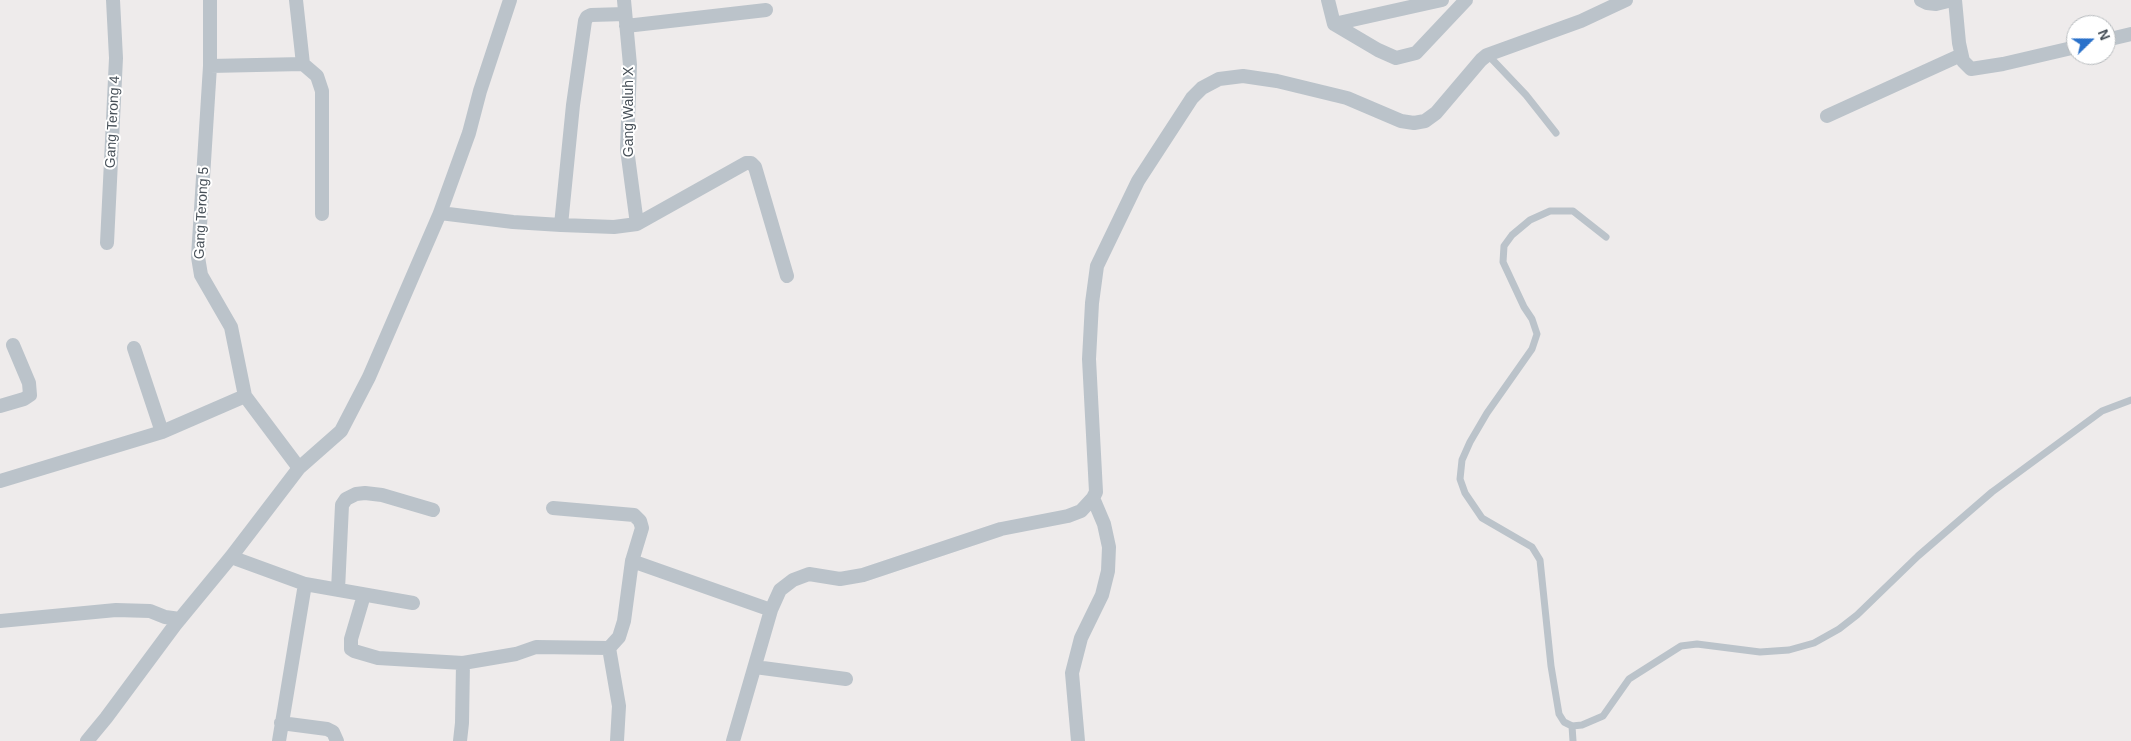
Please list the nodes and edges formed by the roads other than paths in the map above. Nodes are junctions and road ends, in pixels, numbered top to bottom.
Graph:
1 (113, 0) edge
2 (210, 0) edge
3 (296, 0) edge
4 (510, 0) edge
5 (1328, 0) edge
6 (1442, 0) edge
7 (1466, 0) edge
8 (1626, 0) edge
9 (1921, 0) edge
10 (1954, 0) edge
11 (1414, 3) edge
12 (766, 10) dead end
13 (625, 13) edge
14 (1334, 24) junction
15 (2131, 34) edge
16 (2116, 38) edge
17 (2066, 49) edge
18 (1488, 55) junction
19 (1961, 55) junction
20 (303, 64) junction
21 (210, 66) junction
22 (1827, 116) dead end
23 (1556, 133) dead end
24 (440, 213) junction
25 (322, 214) dead end
26 (561, 224) junction
27 (638, 224) junction
28 (1606, 237) dead end
29 (107, 243) dead end
30 (787, 276) dead end
31 (13, 345) dead end
32 (134, 348) dead end
33 (245, 396) junction
34 (2131, 400) edge
35 (0, 406) edge
36 (162, 432) junction
37 (300, 468) junction
38 (0, 481) edge
39 (1093, 498) junction
40 (553, 508) dead end
41 (433, 510) dead end
42 (231, 557) junction
43 (632, 561) junction
44 (305, 584) junction
45 (338, 590) junction
46 (364, 595) junction
47 (413, 603) dead end
48 (771, 610) junction
49 (180, 619) junction
50 (0, 621) edge
51 (609, 648) junction
52 (464, 663) junction
53 (755, 668) junction
54 (846, 679) dead end
55 (281, 723) junction
56 (1572, 726) junction
57 (87, 741) edge
58 (279, 741) edge
59 (337, 741) edge
60 (460, 741) edge
61 (617, 741) edge
62 (733, 741) edge
63 (1078, 741) edge
64 (1573, 741) edge

1 - 29 street, Gang Terong 4
2 - 21 street, Gang Terong 5
3 - 20 street
4 - 24 street
5 - 14 street
6 - 11 street
7 - 14 street
8 - 18 street
9 - 10 street
10 - 19 street
11 - 14 street
12 - 13 street
13 - 26 street
13 - 27 street, Gang Waluh X
15 - 16 street
17 - 19 street
18 - 23 lane
18 - 39 street
19 - 22 street
20 - 21 street
20 - 25 street
21 - 33 street, Gang Terong 5
24 - 26 street
24 - 37 street
26 - 27 street
27 - 30 street
28 - 56 lane
31 - 35 street
32 - 36 street
33 - 36 street
33 - 37 street
34 - 56 lane
36 - 38 street
37 - 42 street
39 - 48 street
39 - 63 street
40 - 43 street
41 - 45 street
42 - 44 street
42 - 49 street
43 - 48 street
43 - 51 street
44 - 45 street
44 - 55 street
45 - 46 street
46 - 47 street
46 - 52 street
48 - 53 street
49 - 50 street
49 - 57 street
51 - 52 street
51 - 61 street
52 - 60 street
53 - 54 street
53 - 62 street
55 - 58 street
55 - 59 street
56 - 64 lane

